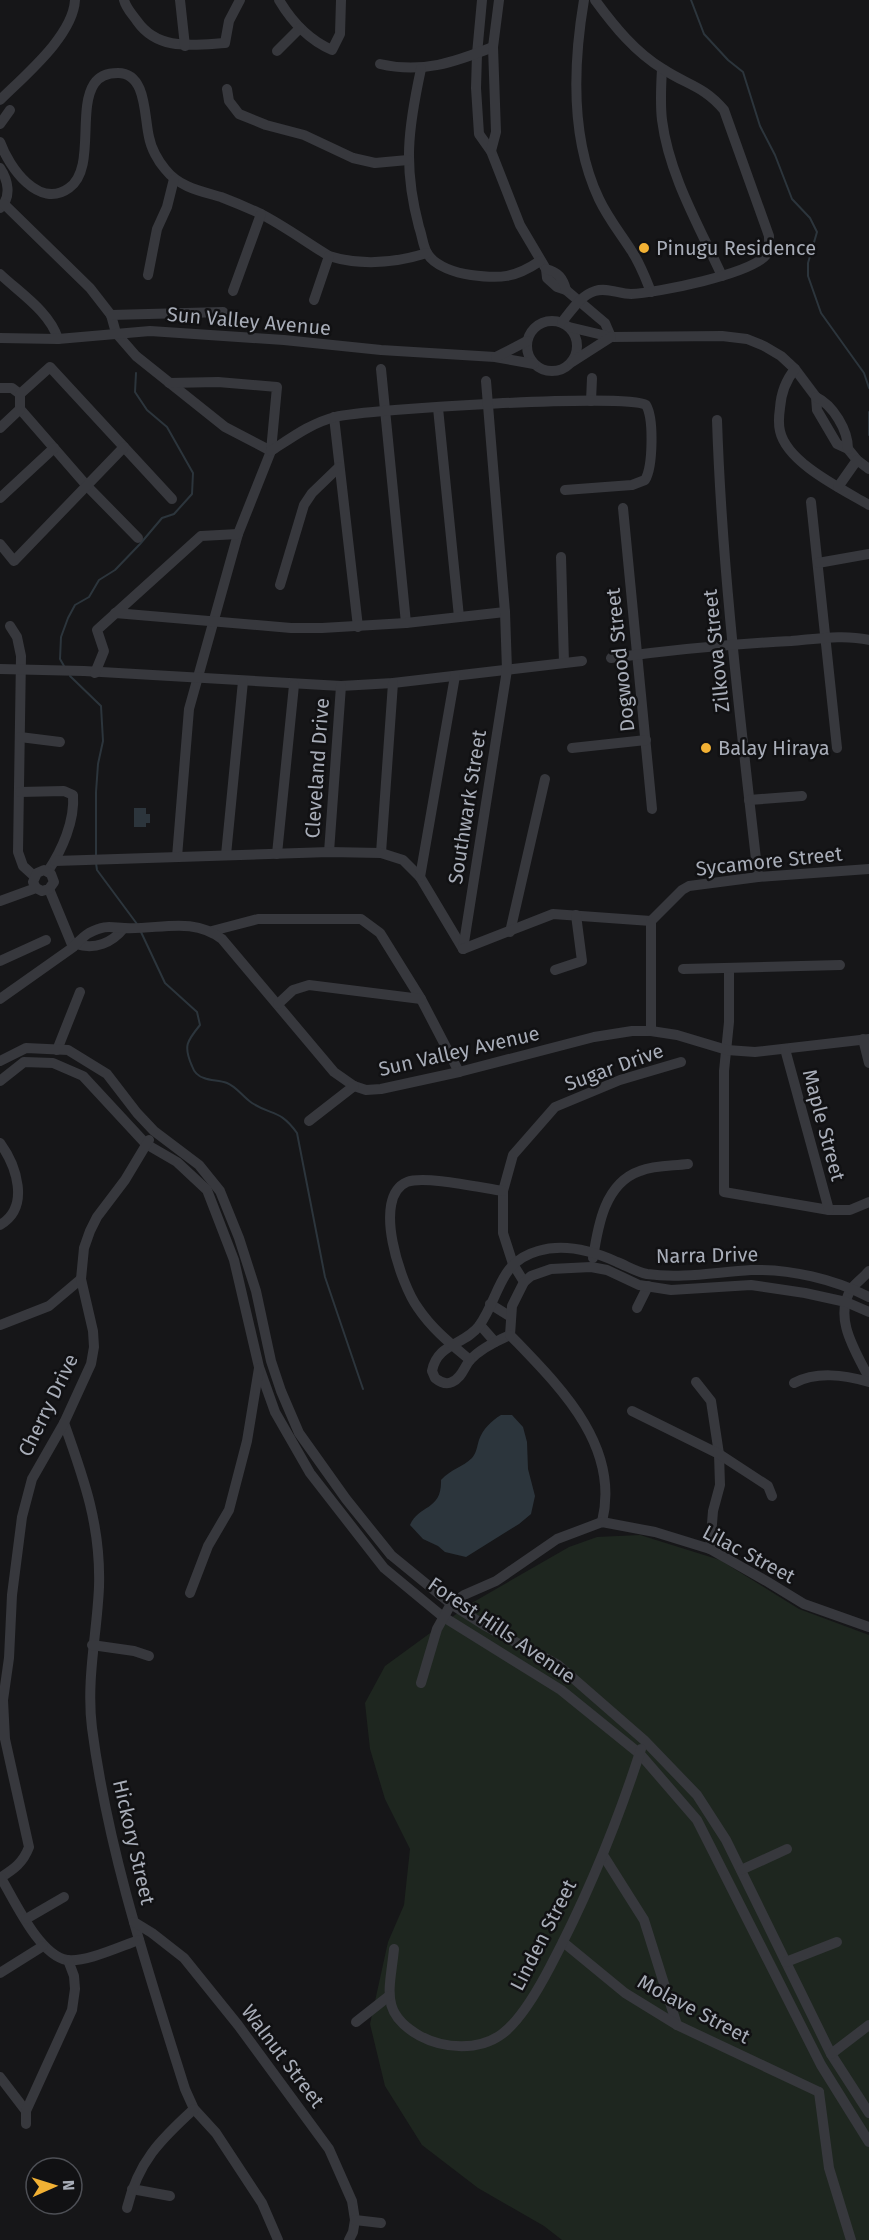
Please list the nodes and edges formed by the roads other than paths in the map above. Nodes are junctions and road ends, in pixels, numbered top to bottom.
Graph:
1 (75, 0) edge
2 (124, 0) edge
3 (180, 0) edge
4 (240, 0) edge
5 (279, 0) edge
6 (340, 0) edge
7 (482, 0) edge
8 (499, 0) edge
9 (584, 0) edge
10 (595, 0) edge
11 (300, 28) junction
12 (185, 46) junction
13 (494, 47) junction
14 (277, 51) dead end
15 (477, 54) junction
16 (380, 64) dead end
17 (421, 69) junction
18 (662, 69) junction
19 (227, 88) dead end
20 (0, 100) edge
21 (10, 110) dead end
22 (0, 124) edge
23 (0, 142) edge
24 (491, 151) junction
25 (408, 160) junction
26 (0, 168) edge
27 (174, 179) junction
28 (2, 206) edge
29 (261, 214) junction
30 (427, 253) junction
31 (329, 256) junction
32 (543, 265) junction
33 (0, 274) edge
34 (148, 274) dead end
35 (722, 276) junction
36 (233, 291) dead end
37 (651, 292) junction
38 (314, 300) dead end
39 (580, 301) junction
40 (223, 312) dead end
41 (111, 315) junction
42 (566, 324) junction
43 (116, 333) junction
44 (611, 337) junction
45 (0, 338) edge
46 (58, 339) junction
47 (527, 341) junction
48 (495, 357) junction
49 (572, 362) junction
50 (534, 364) junction
51 (381, 369) dead end
52 (795, 369) junction
53 (592, 378) dead end
54 (486, 381) dead end
55 (169, 383) junction
56 (0, 388) edge
57 (20, 394) junction
58 (816, 397) junction
59 (591, 401) junction
60 (488, 405) junction
61 (438, 408) junction
62 (20, 409) junction
63 (385, 411) junction
64 (334, 417) junction
65 (836, 417) junction
66 (717, 420) dead end
67 (824, 423) junction
68 (0, 428) edge
69 (124, 447) junction
70 (54, 448) junction
71 (848, 449) junction
72 (271, 451) junction
73 (857, 460) junction
74 (339, 467) junction
75 (869, 469) edge
76 (87, 486) junction
77 (838, 487) junction
78 (566, 490) dead end
79 (0, 498) edge
80 (172, 499) dead end
81 (811, 502) dead end
82 (869, 505) edge
83 (623, 508) dead end
84 (238, 534) junction
85 (138, 538) dead end
86 (0, 544) edge
87 (869, 554) edge
88 (561, 557) dead end
89 (818, 563) junction
90 (280, 585) dead end
91 (505, 612) junction
92 (115, 613) junction
93 (459, 617) junction
94 (215, 620) junction
95 (406, 623) junction
96 (10, 626) dead end
97 (358, 627) junction
98 (827, 638) junction
99 (869, 640) edge
100 (732, 644) junction
101 (637, 655) junction
102 (611, 658) dead end
103 (582, 661) dead end
104 (564, 663) junction
105 (0, 669) edge
106 (21, 669) junction
107 (507, 670) junction
108 (89, 672) junction
109 (454, 676) junction
110 (196, 679) junction
111 (243, 681) junction
112 (393, 683) junction
113 (294, 685) junction
114 (341, 687) junction
115 (20, 737) junction
116 (646, 740) junction
117 (60, 742) dead end
118 (572, 748) dead end
119 (837, 748) dead end
120 (545, 779) dead end
121 (20, 792) junction
122 (802, 796) dead end
123 (749, 800) junction
124 (652, 809) dead end
125 (329, 852) junction
126 (381, 853) junction
127 (277, 854) junction
128 (226, 855) junction
129 (177, 857) junction
130 (55, 861) junction
131 (869, 869) edge
132 (48, 871) junction
133 (34, 876) junction
134 (420, 877) junction
135 (758, 877) junction
136 (36, 888) junction
137 (49, 889) junction
138 (0, 901) edge
139 (576, 915) junction
140 (651, 921) junction
141 (128, 928) junction
142 (212, 931) junction
143 (510, 932) junction
144 (46, 940) dead end
145 (75, 946) junction
146 (463, 949) junction
147 (0, 961) edge
148 (840, 965) dead end
149 (729, 968) junction
150 (683, 969) dead end
151 (555, 970) dead end
152 (80, 992) dead end
153 (0, 999) edge
154 (421, 999) junction
155 (278, 1004) junction
156 (651, 1031) junction
157 (866, 1039) edge
158 (785, 1049) junction
159 (57, 1050) junction
160 (727, 1050) junction
161 (0, 1061) edge
162 (681, 1062) dead end
163 (869, 1063) edge
164 (459, 1072) junction
165 (0, 1081) edge
166 (354, 1086) junction
167 (309, 1121) dead end
168 (154, 1131) junction
169 (0, 1143) edge
170 (146, 1144) junction
171 (688, 1164) dead end
172 (503, 1191) junction
173 (869, 1202) edge
174 (829, 1210) junction
175 (0, 1225) edge
176 (594, 1251) junction
177 (513, 1264) junction
178 (591, 1267) junction
179 (869, 1271) edge
180 (81, 1279) junction
181 (524, 1282) junction
182 (648, 1286) junction
183 (852, 1289) junction
184 (869, 1297) edge
185 (846, 1302) junction
186 (490, 1304) junction
187 (637, 1308) dead end
188 (869, 1312) edge
189 (511, 1317) junction
190 (0, 1325) edge
191 (480, 1325) junction
192 (510, 1335) junction
193 (495, 1342) junction
194 (451, 1344) junction
195 (470, 1360) junction
196 (272, 1361) junction
197 (259, 1367) junction
198 (869, 1380) edge
199 (696, 1382) dead end
200 (794, 1383) dead end
201 (632, 1411) dead end
202 (64, 1423) junction
203 (719, 1454) junction
204 (772, 1496) dead end
205 (602, 1522) junction
206 (710, 1549) junction
207 (190, 1593) dead end
208 (451, 1604) junction
209 (442, 1617) junction
210 (11, 1626) junction
211 (869, 1627) edge
212 (0, 1634) edge
213 (93, 1645) junction
214 (149, 1656) dead end
215 (421, 1683) dead end
216 (644, 1740) junction
217 (640, 1754) junction
218 (788, 1849) dead end
219 (603, 1856) junction
220 (741, 1870) junction
221 (0, 1878) edge
222 (64, 1897) dead end
223 (26, 1919) junction
224 (134, 1922) junction
225 (139, 1940) junction
226 (563, 1942) junction
227 (837, 1942) dead end
228 (43, 1946) junction
229 (394, 1949) dead end
230 (68, 1960) junction
231 (786, 1962) junction
232 (0, 1973) edge
233 (389, 1996) junction
234 (356, 2022) dead end
235 (677, 2025) junction
236 (869, 2025) edge
237 (831, 2054) junction
238 (844, 2076) junction
239 (0, 2077) edge
240 (833, 2083) junction
241 (819, 2092) junction
242 (194, 2109) junction
243 (26, 2111) junction
244 (869, 2113) edge
245 (26, 2124) dead end
246 (869, 2142) edge
247 (132, 2189) junction
248 (171, 2196) dead end
249 (127, 2208) dead end
250 (355, 2220) junction
251 (381, 2223) dead end
252 (278, 2240) edge
253 (349, 2240) edge
254 (851, 2240) edge

1 - 20 street
2 - 12 street
3 - 12 street
4 - 12 street
5 - 11 street
6 - 11 street
7 - 15 street
8 - 13 street
9 - 37 street
10 - 18 street
11 - 14 street
13 - 15 street
13 - 24 street
15 - 17 street
15 - 24 street
16 - 17 street
17 - 25 street
18 - 35 street
18 - 35 street
19 - 25 street
21 - 22 street
23 - 27 street
24 - 32 street
25 - 30 street
26 - 28 street
27 - 29 street
27 - 34 street
28 - 41 street
29 - 31 street
29 - 36 street
30 - 31 street
30 - 32 street
31 - 38 street
32 - 39 street
33 - 46 street
35 - 37 street
37 - 39 street
39 - 42 street
39 - 44 street
40 - 41 street
41 - 43 street
42 - 44 street
42 - 47 street
42 - 49 street
43 - 46 street, Sun Valley Avenue
43 - 48 street, Sun Valley Avenue
43 - 55 street
44 - 49 street
44 - 52 street
45 - 46 street, Sun Valley Avenue
47 - 48 street
47 - 50 street
48 - 50 street, Sun Valley Avenue
49 - 50 street
51 - 63 street
52 - 58 street
52 - 77 street
53 - 59 street
54 - 60 street, Southwark Street
55 - 72 street
55 - 72 street
56 - 57 street
57 - 62 street
57 - 69 street
58 - 65 street
58 - 67 street
59 - 60 street
59 - 78 street
60 - 61 street
60 - 91 street, Southwark Street
61 - 63 street
61 - 93 street
62 - 68 street
62 - 70 street
63 - 64 street
63 - 95 street
64 - 72 street
64 - 74 street
65 - 67 street
65 - 71 street
66 - 100 street, Zilkova Street
67 - 71 street
69 - 76 street
69 - 80 street
70 - 76 street
70 - 79 street
71 - 73 street
72 - 84 street
73 - 75 street
73 - 77 street
74 - 90 street
74 - 97 street
76 - 85 street
76 - 86 street
77 - 82 street
81 - 89 street
83 - 101 street, Dogwood Street
84 - 92 street
84 - 94 street
87 - 89 street
88 - 104 street
89 - 98 street
91 - 93 street
91 - 107 street, Southwark Street
92 - 94 street
92 - 108 street
93 - 95 street
94 - 97 street
94 - 110 street
95 - 97 street
96 - 106 street
98 - 99 street
98 - 100 street
98 - 119 street
100 - 101 street
100 - 123 street, Zilkova Street
101 - 102 street
101 - 116 street, Dogwood Street
103 - 104 street
104 - 107 street
105 - 106 street
106 - 108 street
106 - 115 street
107 - 109 street
107 - 146 street, Southwark Street
108 - 110 street
109 - 112 street
109 - 134 street
110 - 111 street
110 - 129 street
111 - 113 street
111 - 128 street
112 - 114 street
112 - 126 street
113 - 114 street
113 - 127 street
114 - 125 street, Cleveland Drive
115 - 117 street
115 - 121 street
116 - 118 street
116 - 124 street, Dogwood Street
120 - 143 street
121 - 130 street
121 - 133 street
122 - 123 street
123 - 135 street, Zilkova Street
125 - 126 street
125 - 127 street
126 - 134 street
127 - 128 street
128 - 129 street
129 - 130 street
130 - 132 street
131 - 135 street, Sycamore Street
132 - 133 street
132 - 137 street
133 - 136 street
134 - 146 street
135 - 140 street, Sycamore Street
136 - 137 street
136 - 138 street
137 - 145 street
139 - 140 street
139 - 143 street
139 - 151 street
140 - 156 street
141 - 142 street
141 - 145 street
141 - 145 street
142 - 154 street
142 - 155 street, Sun Valley Avenue
143 - 146 street
144 - 147 street
145 - 153 street
148 - 149 street
149 - 150 street
149 - 160 street
152 - 159 street
154 - 155 street
154 - 164 street
155 - 166 street, Sun Valley Avenue
156 - 160 street, Sun Valley Avenue
156 - 164 street, Sun Valley Avenue
157 - 158 street, Sun Valley Avenue
157 - 163 street
158 - 160 street, Sun Valley Avenue
158 - 174 street, Maple Street
159 - 161 street, Forest Hills Avenue
159 - 168 street, Forest Hills Avenue
160 - 174 street
162 - 172 street, Sugar Drive
164 - 166 street, Sun Valley Avenue
165 - 170 street, Forest Hills Avenue
166 - 167 street
168 - 170 street, Cherry Drive
168 - 196 street, Forest Hills Avenue
169 - 175 street
170 - 180 street, Cherry Drive
170 - 197 street, Forest Hills Avenue
171 - 176 street
172 - 177 street, Sugar Drive
172 - 194 street
173 - 174 street
176 - 177 street, Narra Drive
176 - 178 street
176 - 183 street, Narra Drive
177 - 181 street, Sugar Drive
177 - 186 street
178 - 181 street, Narra Drive
178 - 182 street, Narra Drive
179 - 183 street
180 - 190 street
180 - 202 street, Cherry Drive
181 - 189 street
182 - 185 street, Narra Drive
182 - 187 street
183 - 184 street, Narra Drive
183 - 185 street
185 - 188 street, Narra Drive
185 - 198 street
186 - 189 street
186 - 191 street
189 - 192 street
191 - 193 street
191 - 194 street
192 - 193 street
192 - 205 street
193 - 195 street
194 - 195 street
194 - 195 street
196 - 197 street
196 - 208 street, Forest Hills Avenue
197 - 207 street
197 - 209 street, Forest Hills Avenue
198 - 200 street
199 - 203 street
201 - 203 street
202 - 210 street, Cherry Drive
202 - 213 street, Hickory Street
203 - 204 street
203 - 206 street
205 - 206 street, Lilac Street
205 - 208 street
206 - 211 street, Lilac Street
208 - 209 street
208 - 216 street, Forest Hills Avenue
209 - 215 street
209 - 217 street, Forest Hills Avenue
210 - 212 street
210 - 221 street, Cherry Drive
213 - 214 street
213 - 224 street, Hickory Street
216 - 217 street, Linden Street
216 - 220 street, Forest Hills Avenue
217 - 219 street, Linden Street
217 - 240 street, Forest Hills Avenue
218 - 220 street
219 - 226 street, Linden Street
219 - 235 street
220 - 231 street, Forest Hills Avenue
221 - 223 street
222 - 223 street
223 - 228 street
224 - 225 street, Hickory Street
224 - 250 street, Walnut Street
225 - 230 street
225 - 242 street, Hickory Street
226 - 233 street, Linden Street
226 - 235 street, Molave Street
227 - 231 street
228 - 230 street
228 - 232 street
229 - 233 street
230 - 243 street
231 - 237 street, Forest Hills Avenue
233 - 234 street
235 - 241 street, Molave Street
236 - 237 street
237 - 238 street, Forest Hills Avenue
238 - 240 street
238 - 244 street, Forest Hills Avenue
239 - 243 street
240 - 241 street
240 - 246 street, Forest Hills Avenue
241 - 254 street
242 - 247 street
242 - 252 street, Hickory Street
243 - 245 street
247 - 248 street
247 - 249 street
250 - 251 street
250 - 253 street, Walnut Street

